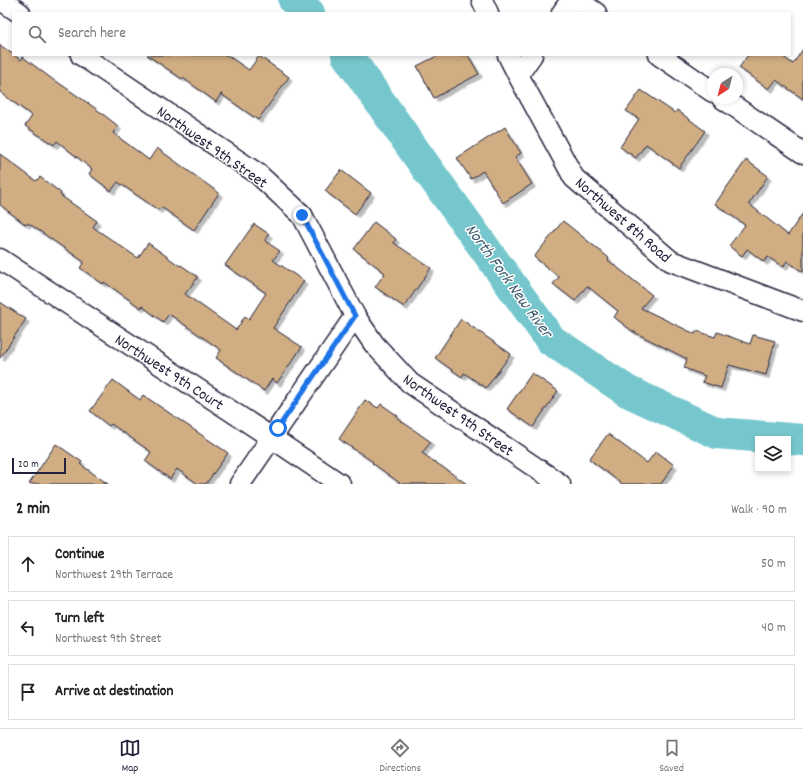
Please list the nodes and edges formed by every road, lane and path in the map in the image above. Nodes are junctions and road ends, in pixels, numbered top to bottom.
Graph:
1 (0, 0) edge
2 (20, 0) edge
3 (482, 0) edge
4 (571, 0) edge
5 (577, 0) edge
6 (18, 12) edge
7 (26, 12) edge
8 (488, 12) edge
9 (563, 12) edge
10 (595, 12) edge
11 (83, 56) edge
12 (508, 56) edge
13 (531, 56) edge
14 (660, 56) edge
15 (518, 75) junction
16 (707, 88) edge
17 (731, 104) edge
18 (803, 152) edge
19 (0, 259) edge
20 (803, 311) edge
21 (355, 316) junction
22 (272, 438) junction
23 (240, 484) edge
24 (340, 484) edge
25 (560, 484) edge

1 - 6 street
2 - 7 street
3 - 8 street
4 - 9 street
5 - 10 street
11 - 21 street, Northwest 9th Street
12 - 15 street, Northwest 8th Road
13 - 15 street
14 - 16 street
15 - 20 street, Northwest 8th Road
17 - 18 street
19 - 22 street, Northwest 9th Court
21 - 22 street
21 - 25 street, Northwest 9th Street
22 - 23 street
22 - 24 street, Northwest 9th Court

